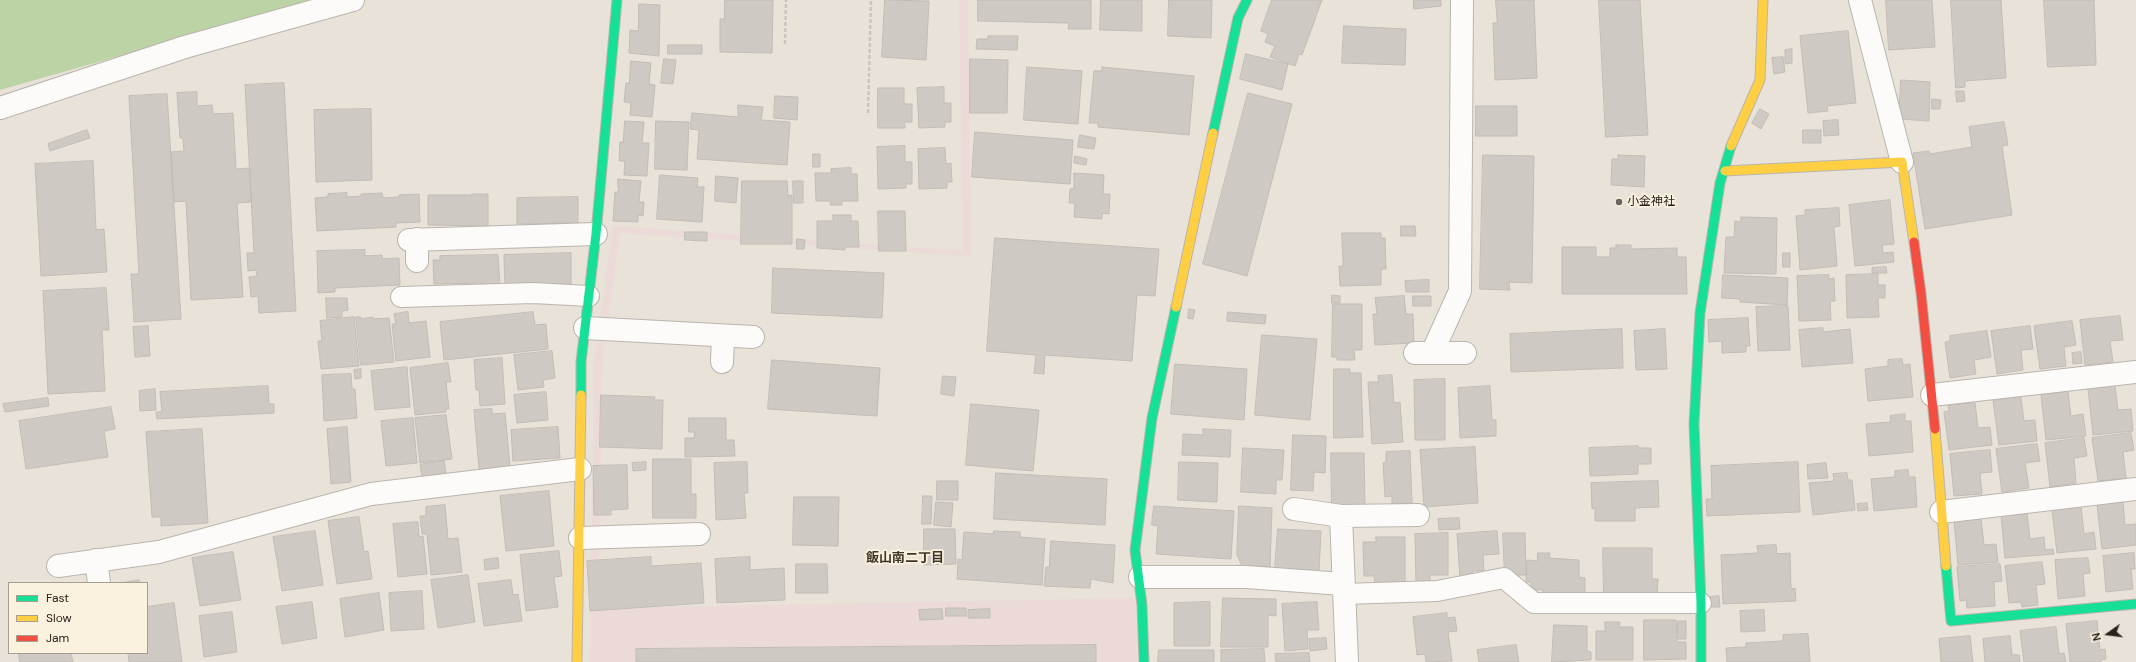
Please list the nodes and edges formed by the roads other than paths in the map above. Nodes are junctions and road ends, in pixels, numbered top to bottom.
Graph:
1 (353, 0) edge
2 (617, 0) edge
3 (1247, 0) edge
4 (1462, 0) edge
5 (1763, 0) edge
6 (1860, 0) edge
7 (0, 108) edge
8 (1902, 162) junction
9 (1725, 171) junction
10 (596, 234) junction
11 (416, 261) dead end
12 (589, 296) junction
13 (401, 297) dead end
14 (585, 328) junction
15 (723, 336) junction
16 (753, 338) dead end
17 (1465, 353) dead end
18 (722, 362) dead end
19 (2136, 372) edge
20 (1932, 396) junction
21 (580, 469) junction
22 (2136, 489) edge
23 (1294, 509) dead end
24 (1941, 512) junction
25 (1418, 515) dead end
26 (1341, 516) junction
27 (699, 534) dead end
28 (580, 538) junction
29 (96, 560) junction
30 (58, 566) dead end
31 (1140, 577) junction
32 (99, 582) edge
33 (1343, 589) junction
34 (1701, 603) junction
35 (2136, 604) edge
36 (577, 662) edge
37 (1144, 662) edge
38 (1347, 662) edge
39 (1701, 662) edge

1 - 7 street
2 - 10 street
3 - 31 street
4 - 17 street
5 - 9 street
6 - 8 street
8 - 9 street
8 - 20 street
9 - 34 street
10 - 11 street
10 - 12 street
12 - 13 lane
12 - 14 street
14 - 15 street
14 - 21 street
15 - 16 street
15 - 18 street
19 - 20 street
20 - 24 street
21 - 28 street
21 - 29 street
22 - 24 street
23 - 26 street
24 - 35 street
25 - 26 street
26 - 33 street
27 - 28 street
28 - 36 street
29 - 30 street
29 - 32 street
31 - 33 street
31 - 37 street
33 - 34 lane
33 - 38 street
34 - 39 street

